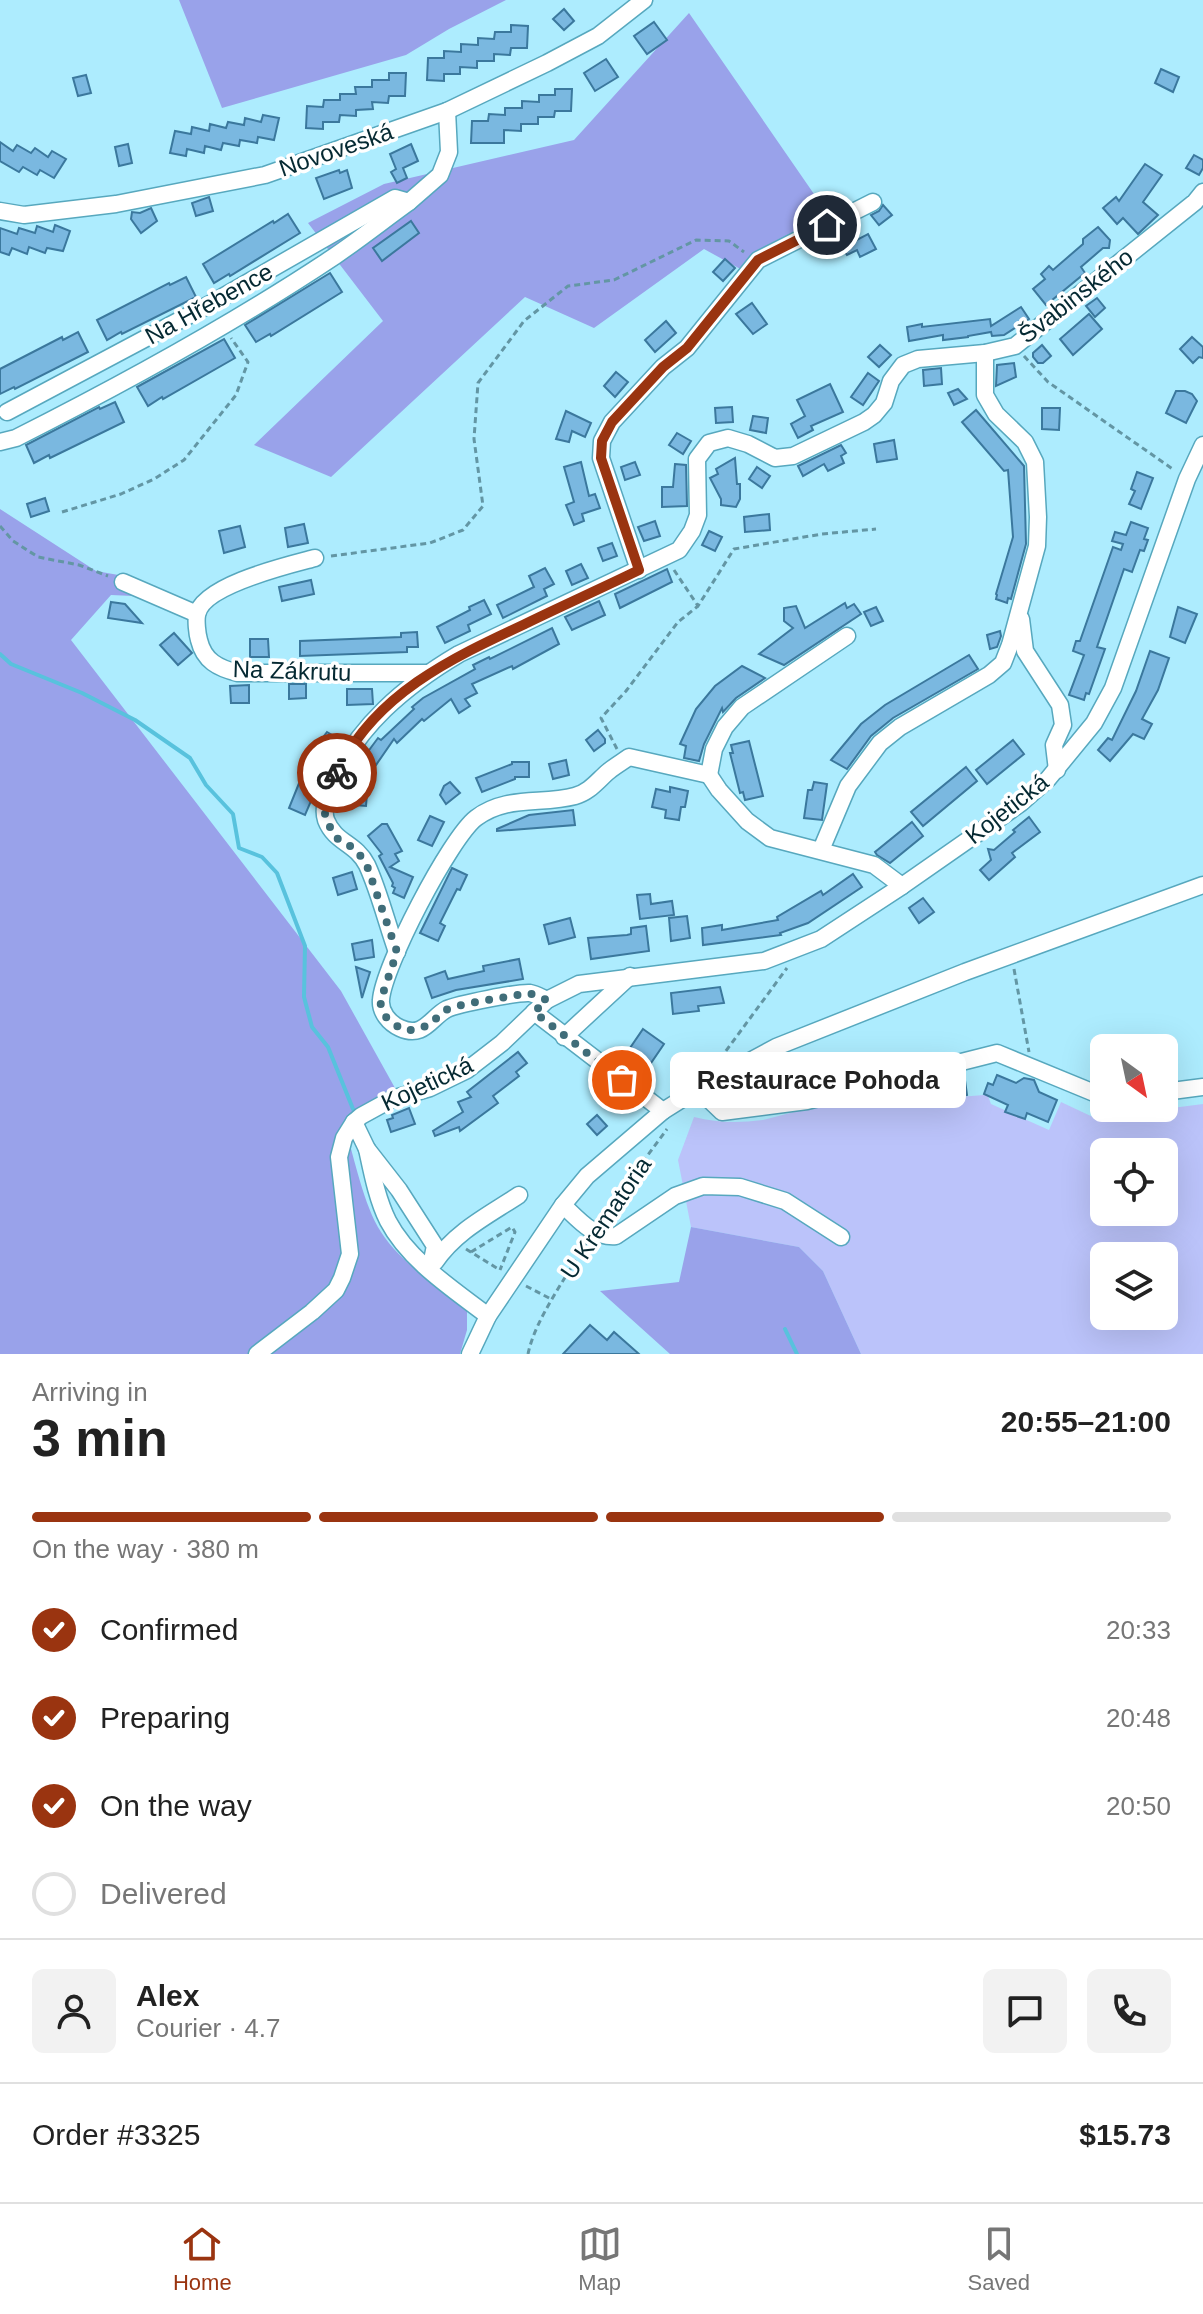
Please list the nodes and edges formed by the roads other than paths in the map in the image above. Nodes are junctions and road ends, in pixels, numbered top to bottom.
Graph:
1 (644, 0) edge
2 (447, 111) junction
3 (1203, 192) edge
4 (409, 202) junction
5 (873, 202) dead end
6 (0, 211) edge
7 (985, 353) junction
8 (7, 412) dead end
9 (0, 442) edge
10 (1203, 445) edge
11 (315, 558) road end
12 (639, 570) junction
13 (123, 582) road end
14 (1020, 609) junction
15 (197, 614) junction
16 (847, 636) dead end
17 (427, 673) junction
18 (1057, 770) junction
19 (709, 775) junction
20 (821, 850) junction
21 (1203, 885) edge
22 (902, 886) junction
23 (397, 952) junction
24 (630, 976) junction
25 (547, 1000) junction
26 (534, 1012) junction
27 (564, 1037) junction
28 (1203, 1087) edge
29 (698, 1089) junction
30 (1178, 1090) edge
31 (1090, 1091) edge
32 (667, 1117) junction
33 (354, 1122) junction
34 (367, 1149) junction
35 (519, 1195) dead end
36 (563, 1205) junction
37 (841, 1237) dead end
38 (430, 1270) junction
39 (488, 1316) junction
40 (472, 1347) edge
41 (257, 1354) edge
42 (460, 1354) edge

1 - 2 street, Novoveská
2 - 4 street, Na Hřebence
2 - 6 street, Novoveská
3 - 7 street, Švabinského
4 - 8 street, Na Hřebence
4 - 9 street, Na Hřebence
5 - 12 street
7 - 12 street, Švabinského
7 - 14 street
10 - 18 street, Kojetická
11 - 15 street
12 - 17 street, Švabinského
13 - 15 street
14 - 18 street
14 - 20 street
15 - 17 street, Na Zákrutu
16 - 19 street
17 - 23 street, Švabinského
18 - 22 street, Kojetická
19 - 20 street
19 - 23 street
20 - 22 street
21 - 29 street, U Krematoria
22 - 24 street, Kojetická
23 - 25 street
24 - 25 street, Kojetická
24 - 27 street
25 - 26 street, Kojetická
26 - 27 street
26 - 33 street, Kojetická
27 - 32 street
28 - 30 street
29 - 31 street
29 - 32 street, U Krematoria
32 - 36 street, U Krematoria
33 - 34 street, Kojetická
33 - 41 street, Kojetická
34 - 38 street, Kojetická
34 - 38 street, Kojetická
35 - 38 street
36 - 37 street
36 - 39 street, U Krematoria
38 - 39 street, Kojetická
39 - 40 street, U Krematoria
40 - 42 street, U Krematoria

